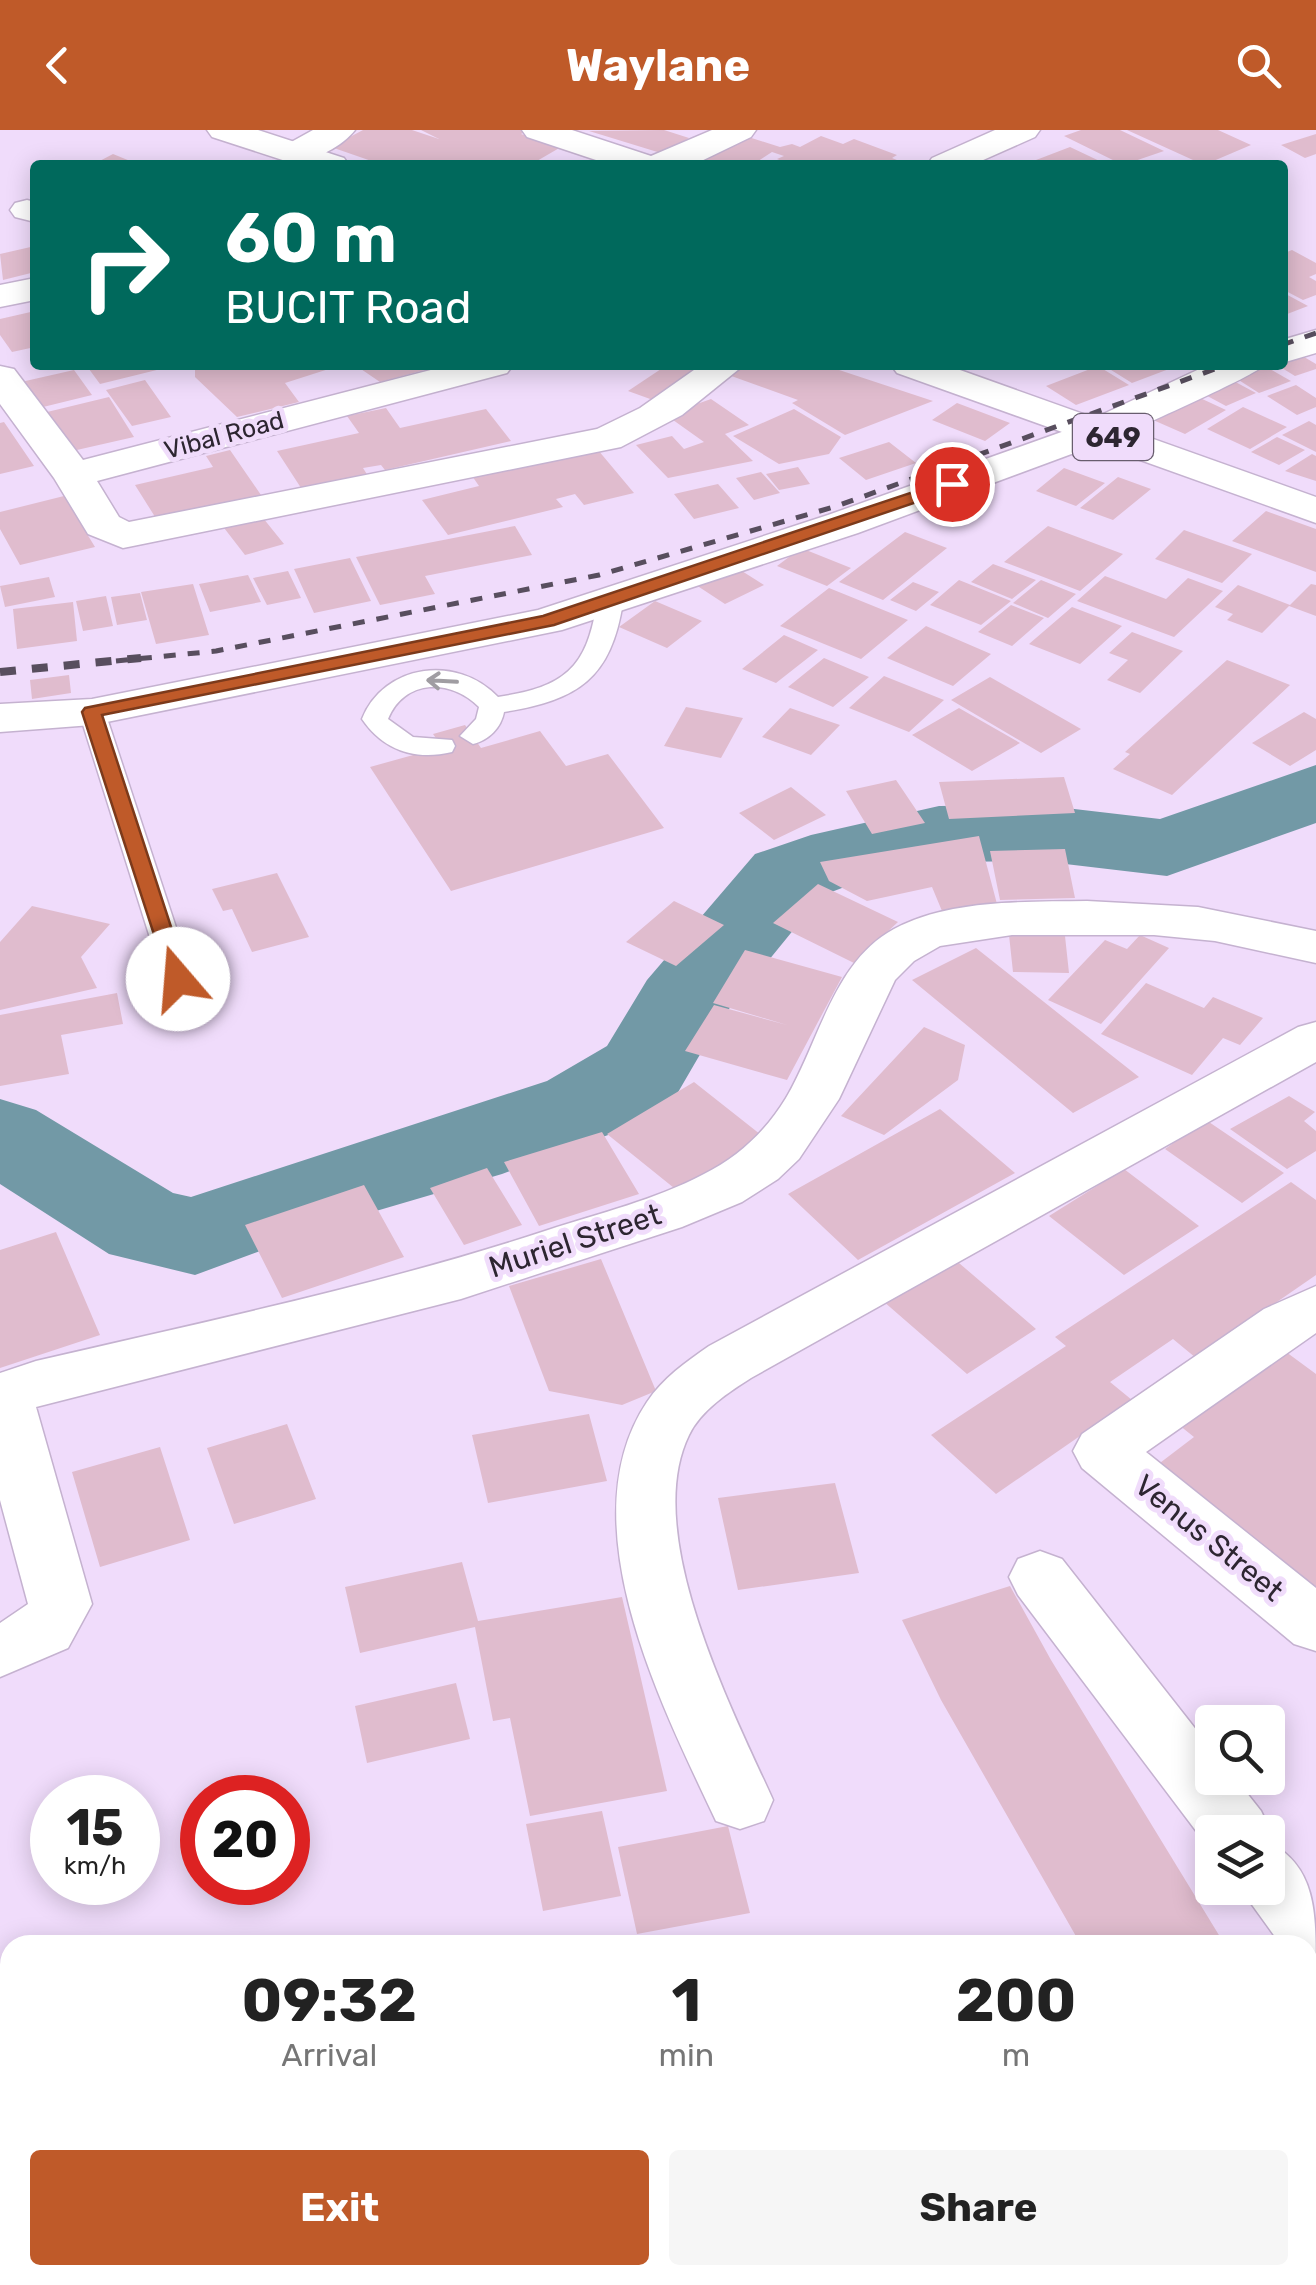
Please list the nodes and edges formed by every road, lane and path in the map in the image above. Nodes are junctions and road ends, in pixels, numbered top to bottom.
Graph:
1 (224, 130) edge
2 (338, 130) edge
3 (539, 130) edge
4 (739, 130) edge
5 (1023, 130) edge
6 (296, 153) junction
7 (317, 160) edge
8 (629, 160) edge
9 (676, 160) edge
10 (955, 160) edge
11 (30, 290) edge
12 (0, 296) edge
13 (1316, 340) edge
14 (1288, 350) edge
15 (475, 370) edge
16 (719, 370) edge
17 (924, 370) edge
18 (1230, 370) edge
19 (0, 377) edge
20 (1098, 431) junction
21 (74, 474) junction
22 (1316, 511) edge
23 (610, 602) junction
24 (492, 706) junction
25 (92, 712) junction
26 (0, 718) edge
27 (473, 736) dead end
28 (442, 746) dead end
29 (1316, 947) edge
30 (178, 979) dead end
31 (1316, 1039) edge
32 (1305, 1326) edge
33 (1040, 1577) dead end
34 (1316, 1625) edge
35 (0, 1650) edge
36 (740, 1800) dead end
37 (1223, 1815) edge
38 (1285, 1895) edge
39 (1315, 1935) edge

1 - 6 street
2 - 6 street
3 - 8 street
4 - 9 street
5 - 10 street
6 - 7 street
11 - 12 street
13 - 14 street
15 - 21 street, Vibal Road
16 - 21 street
17 - 20 street, 649
18 - 20 street
19 - 21 street
20 - 22 street, 649
20 - 23 street
23 - 24 lane
23 - 25 street
24 - 27 lane
24 -> 28 lane
25 - 26 street
25 - 30 lane
29 - 35 street, Muriel Street
31 - 36 street
32 - 34 street, Venus Street
33 - 37 street
38 - 39 street

